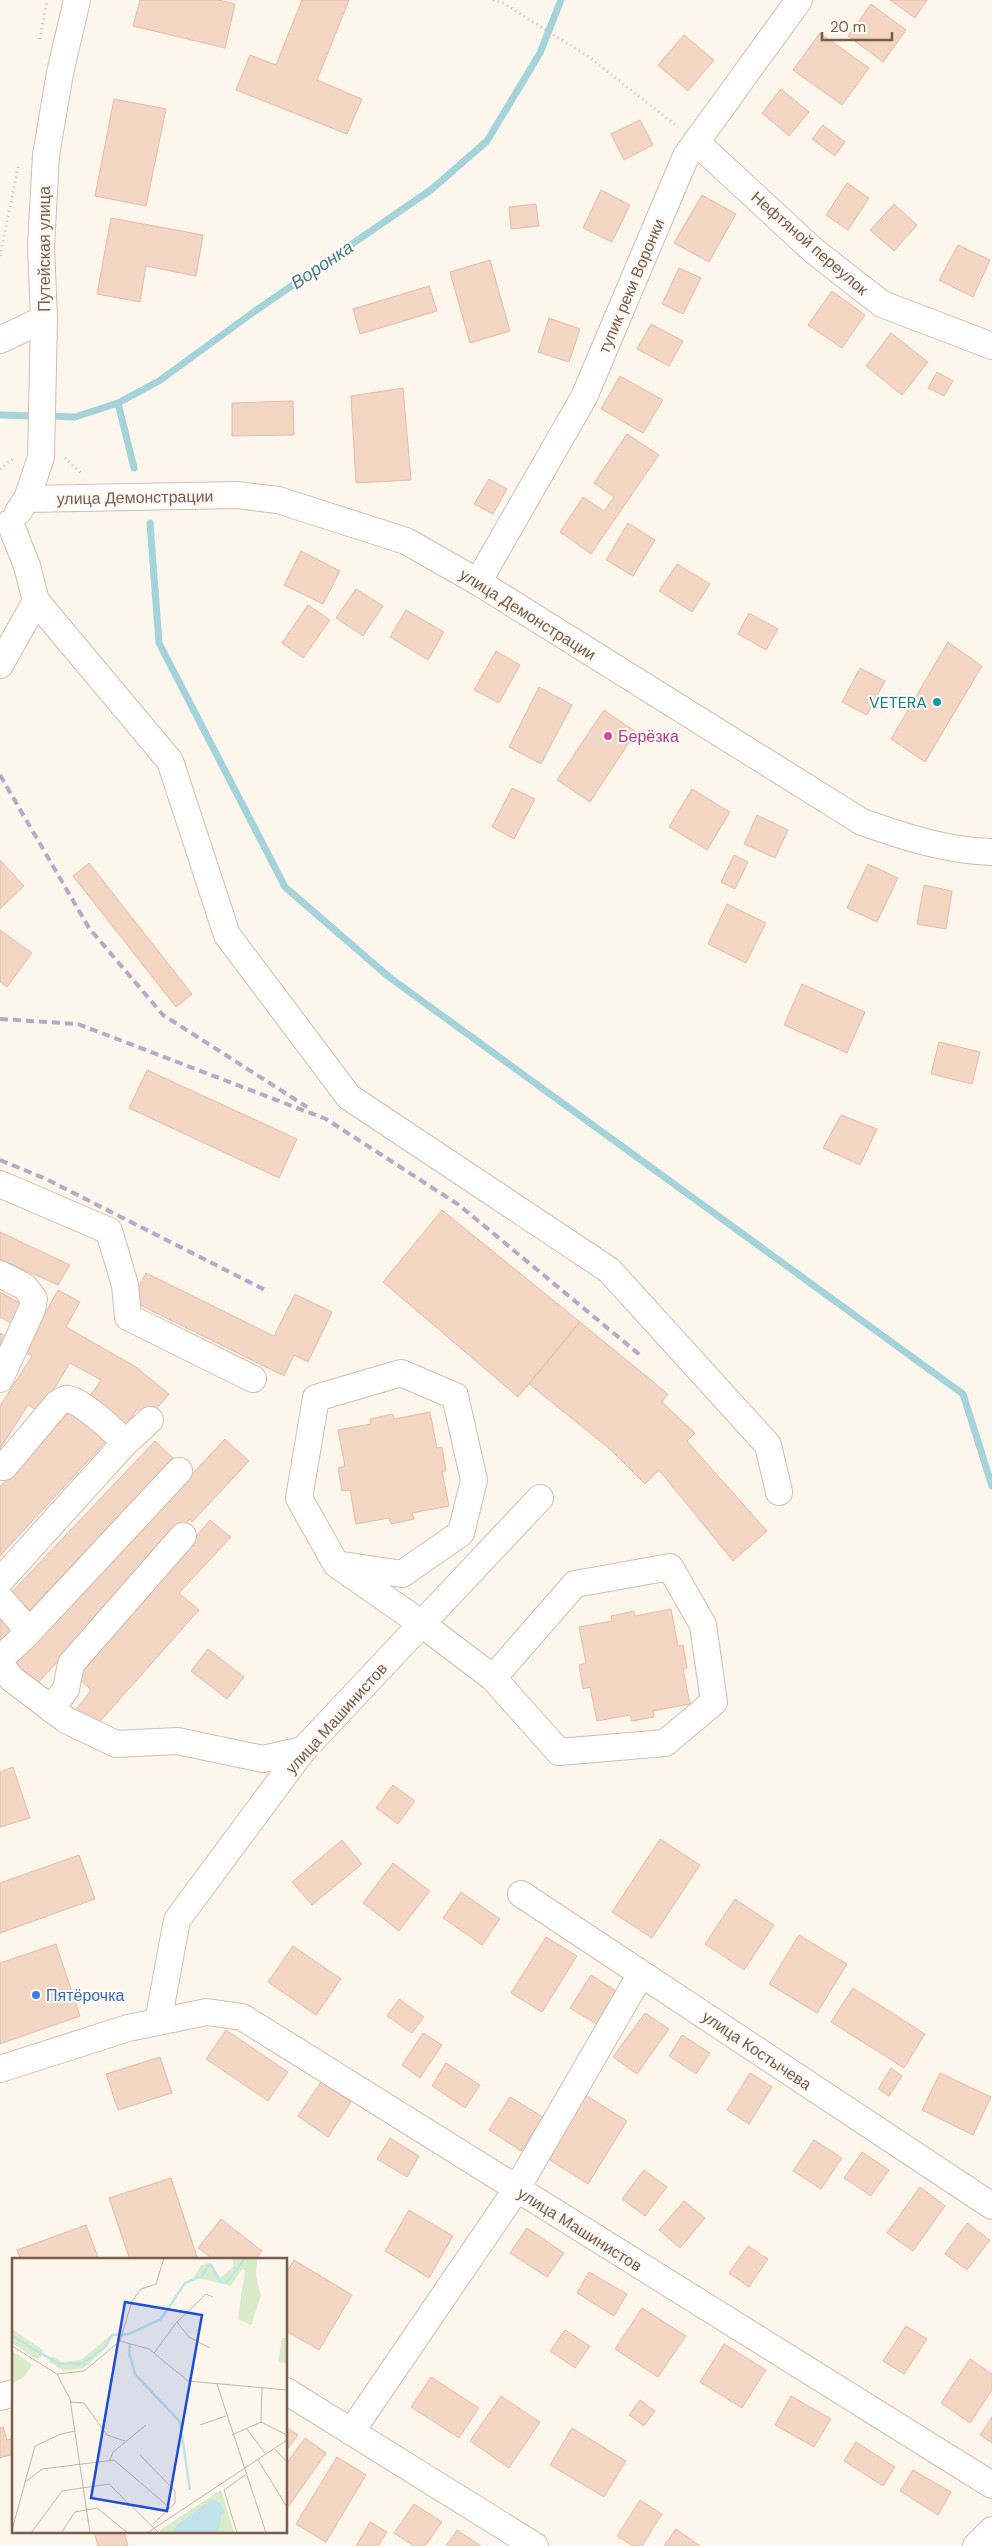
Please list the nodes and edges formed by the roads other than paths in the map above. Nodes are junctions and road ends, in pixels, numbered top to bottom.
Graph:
1 (77, 0) edge
2 (799, 0) edge
3 (696, 142) junction
4 (44, 319) junction
5 (0, 340) edge
6 (992, 346) edge
7 (28, 499) junction
8 (5, 529) edge
9 (478, 582) junction
10 (36, 601) junction
11 (0, 665) edge
12 (992, 852) edge
13 (0, 1184) edge
14 (0, 1274) edge
15 (253, 1378) dead end
16 (0, 1379) edge
17 (150, 1420) dead end
18 (124, 1444) junction
19 (4, 1467) dead end
20 (179, 1471) dead end
21 (779, 1492) dead end
22 (540, 1498) dead end
23 (183, 1536) dead end
24 (336, 1564) junction
25 (0, 1581) edge
26 (0, 1598) edge
27 (422, 1624) junction
28 (26, 1635) junction
29 (0, 1659) edge
30 (0, 1664) edge
31 (493, 1678) junction
32 (51, 1709) junction
33 (303, 1750) junction
34 (521, 1894) dead end
35 (641, 1974) junction
36 (158, 2022) junction
37 (0, 2069) edge
38 (516, 2190) junction
39 (992, 2206) edge
40 (288, 2392) edge
41 (351, 2432) junction
42 (992, 2485) edge
43 (992, 2530) edge
44 (535, 2546) edge
45 (976, 2546) edge

1 - 4 street, Путейская улица
2 - 3 street, тупик реки Воронки
3 - 6 street, Нефтяной переулок
3 - 9 street, тупик реки Воронки
4 - 5 street
4 - 7 street, Путейская улица
7 - 8 street, Путейская улица
7 - 9 street, улица Демонстрации
8 - 10 street
9 - 12 street, улица Демонстрации
10 - 11 street
10 - 21 street
13 - 15 street
14 - 16 street
17 - 18 street
18 - 19 street
18 - 25 street
20 - 28 street
22 - 27 street, улица Машинистов
23 - 32 street
24 - 24 street
24 - 27 street
26 - 28 street
27 - 31 street
27 - 33 street, улица Машинистов
28 - 29 street
30 - 32 street
31 - 31 street
32 - 33 street
33 - 36 street, улица Машинистов
34 - 35 street, улица Костычева
35 - 38 street
35 - 39 street, улица Костычева
36 - 37 street, улица Машинистов
36 - 38 street, улица Машинистов
38 - 41 street
38 - 42 street, улица Машинистов
40 - 41 street
41 - 44 street
43 - 45 street

